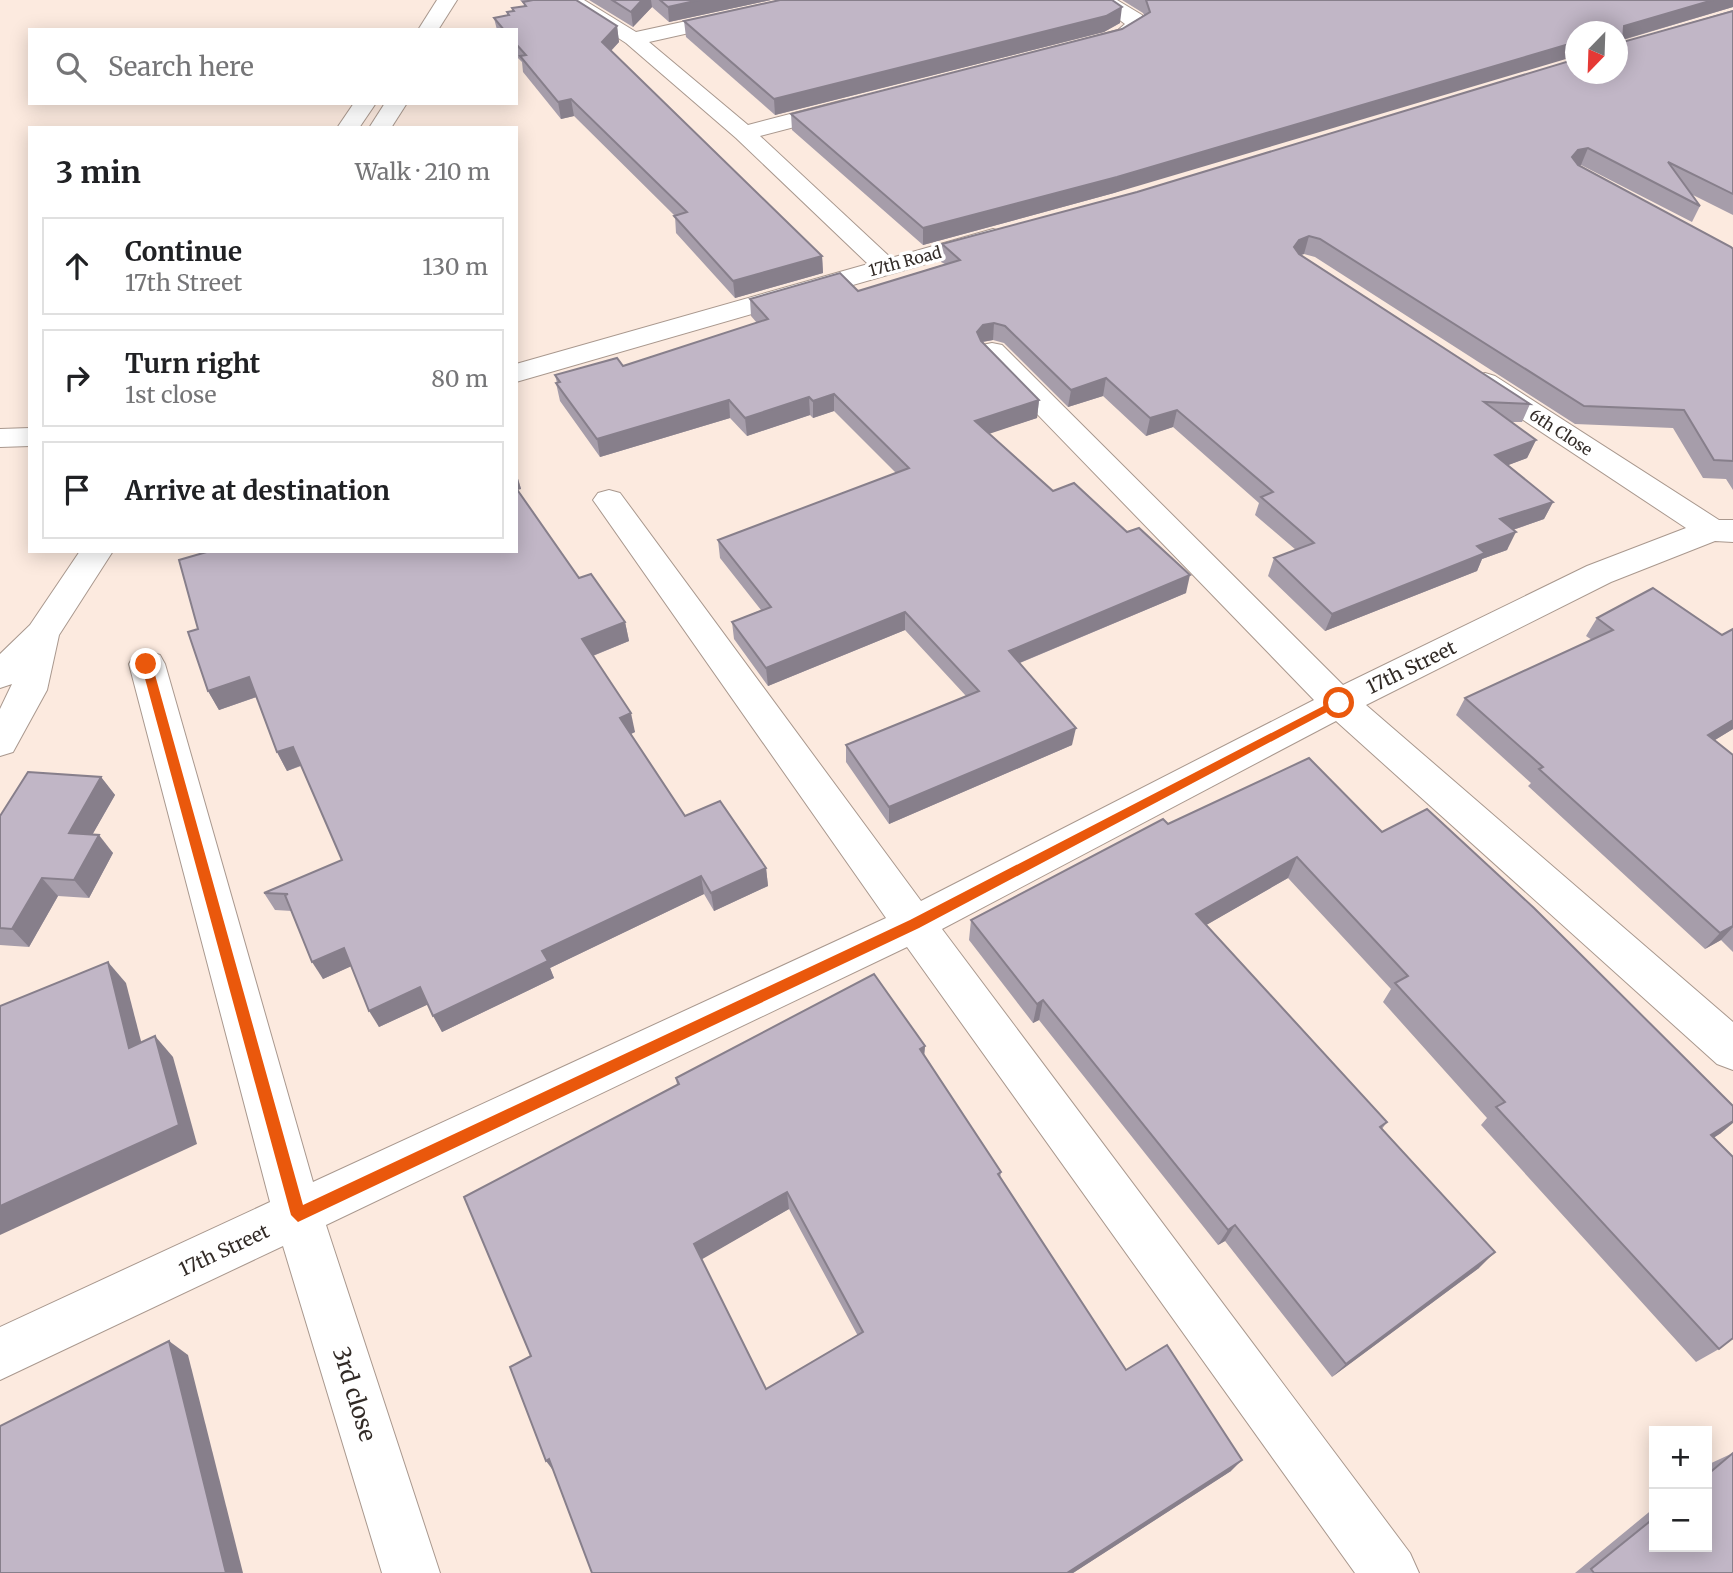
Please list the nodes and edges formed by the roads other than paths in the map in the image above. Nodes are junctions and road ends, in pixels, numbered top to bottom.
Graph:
1 (447, 0) edge
2 (570, 0) edge
3 (810, 0) edge
4 (1103, 0) edge
5 (429, 28) edge
6 (633, 39) junction
7 (1072, 48) edge
8 (862, 102) edge
9 (364, 105) edge
10 (395, 105) edge
11 (349, 126) edge
12 (381, 126) edge
13 (744, 133) junction
14 (1018, 230) edge
15 (886, 266) junction
16 (992, 351) edge
17 (1468, 371) edge
18 (518, 372) edge
19 (28, 437) edge
20 (0, 438) edge
21 (609, 500) dead end
22 (1723, 531) edge
23 (96, 553) edge
24 (42, 634) junction
25 (146, 664) dead end
26 (0, 675) edge
27 (1339, 703) junction
28 (0, 742) edge
29 (915, 924) junction
30 (1733, 1050) edge
31 (298, 1215) junction
32 (0, 1354) edge
33 (411, 1573) edge
34 (1390, 1573) edge

1 - 5 street
2 - 6 street
3 - 6 street
4 - 7 street
6 - 13 street
8 - 13 street
9 - 11 street
10 - 12 street
13 - 15 street
14 - 15 street, 17th Road
15 - 18 street, 17th Road
16 - 27 street
17 - 22 street, 6th Close
19 - 20 street
21 - 29 street
22 - 27 street, 17th Street
23 - 24 street
24 - 26 street
24 - 28 street
25 - 31 street, 3rd close
27 - 29 street, 17th Street
27 - 30 street
29 - 31 street, 17th Street
29 - 34 street
31 - 32 street, 17th Street
31 - 33 street, 3rd close

